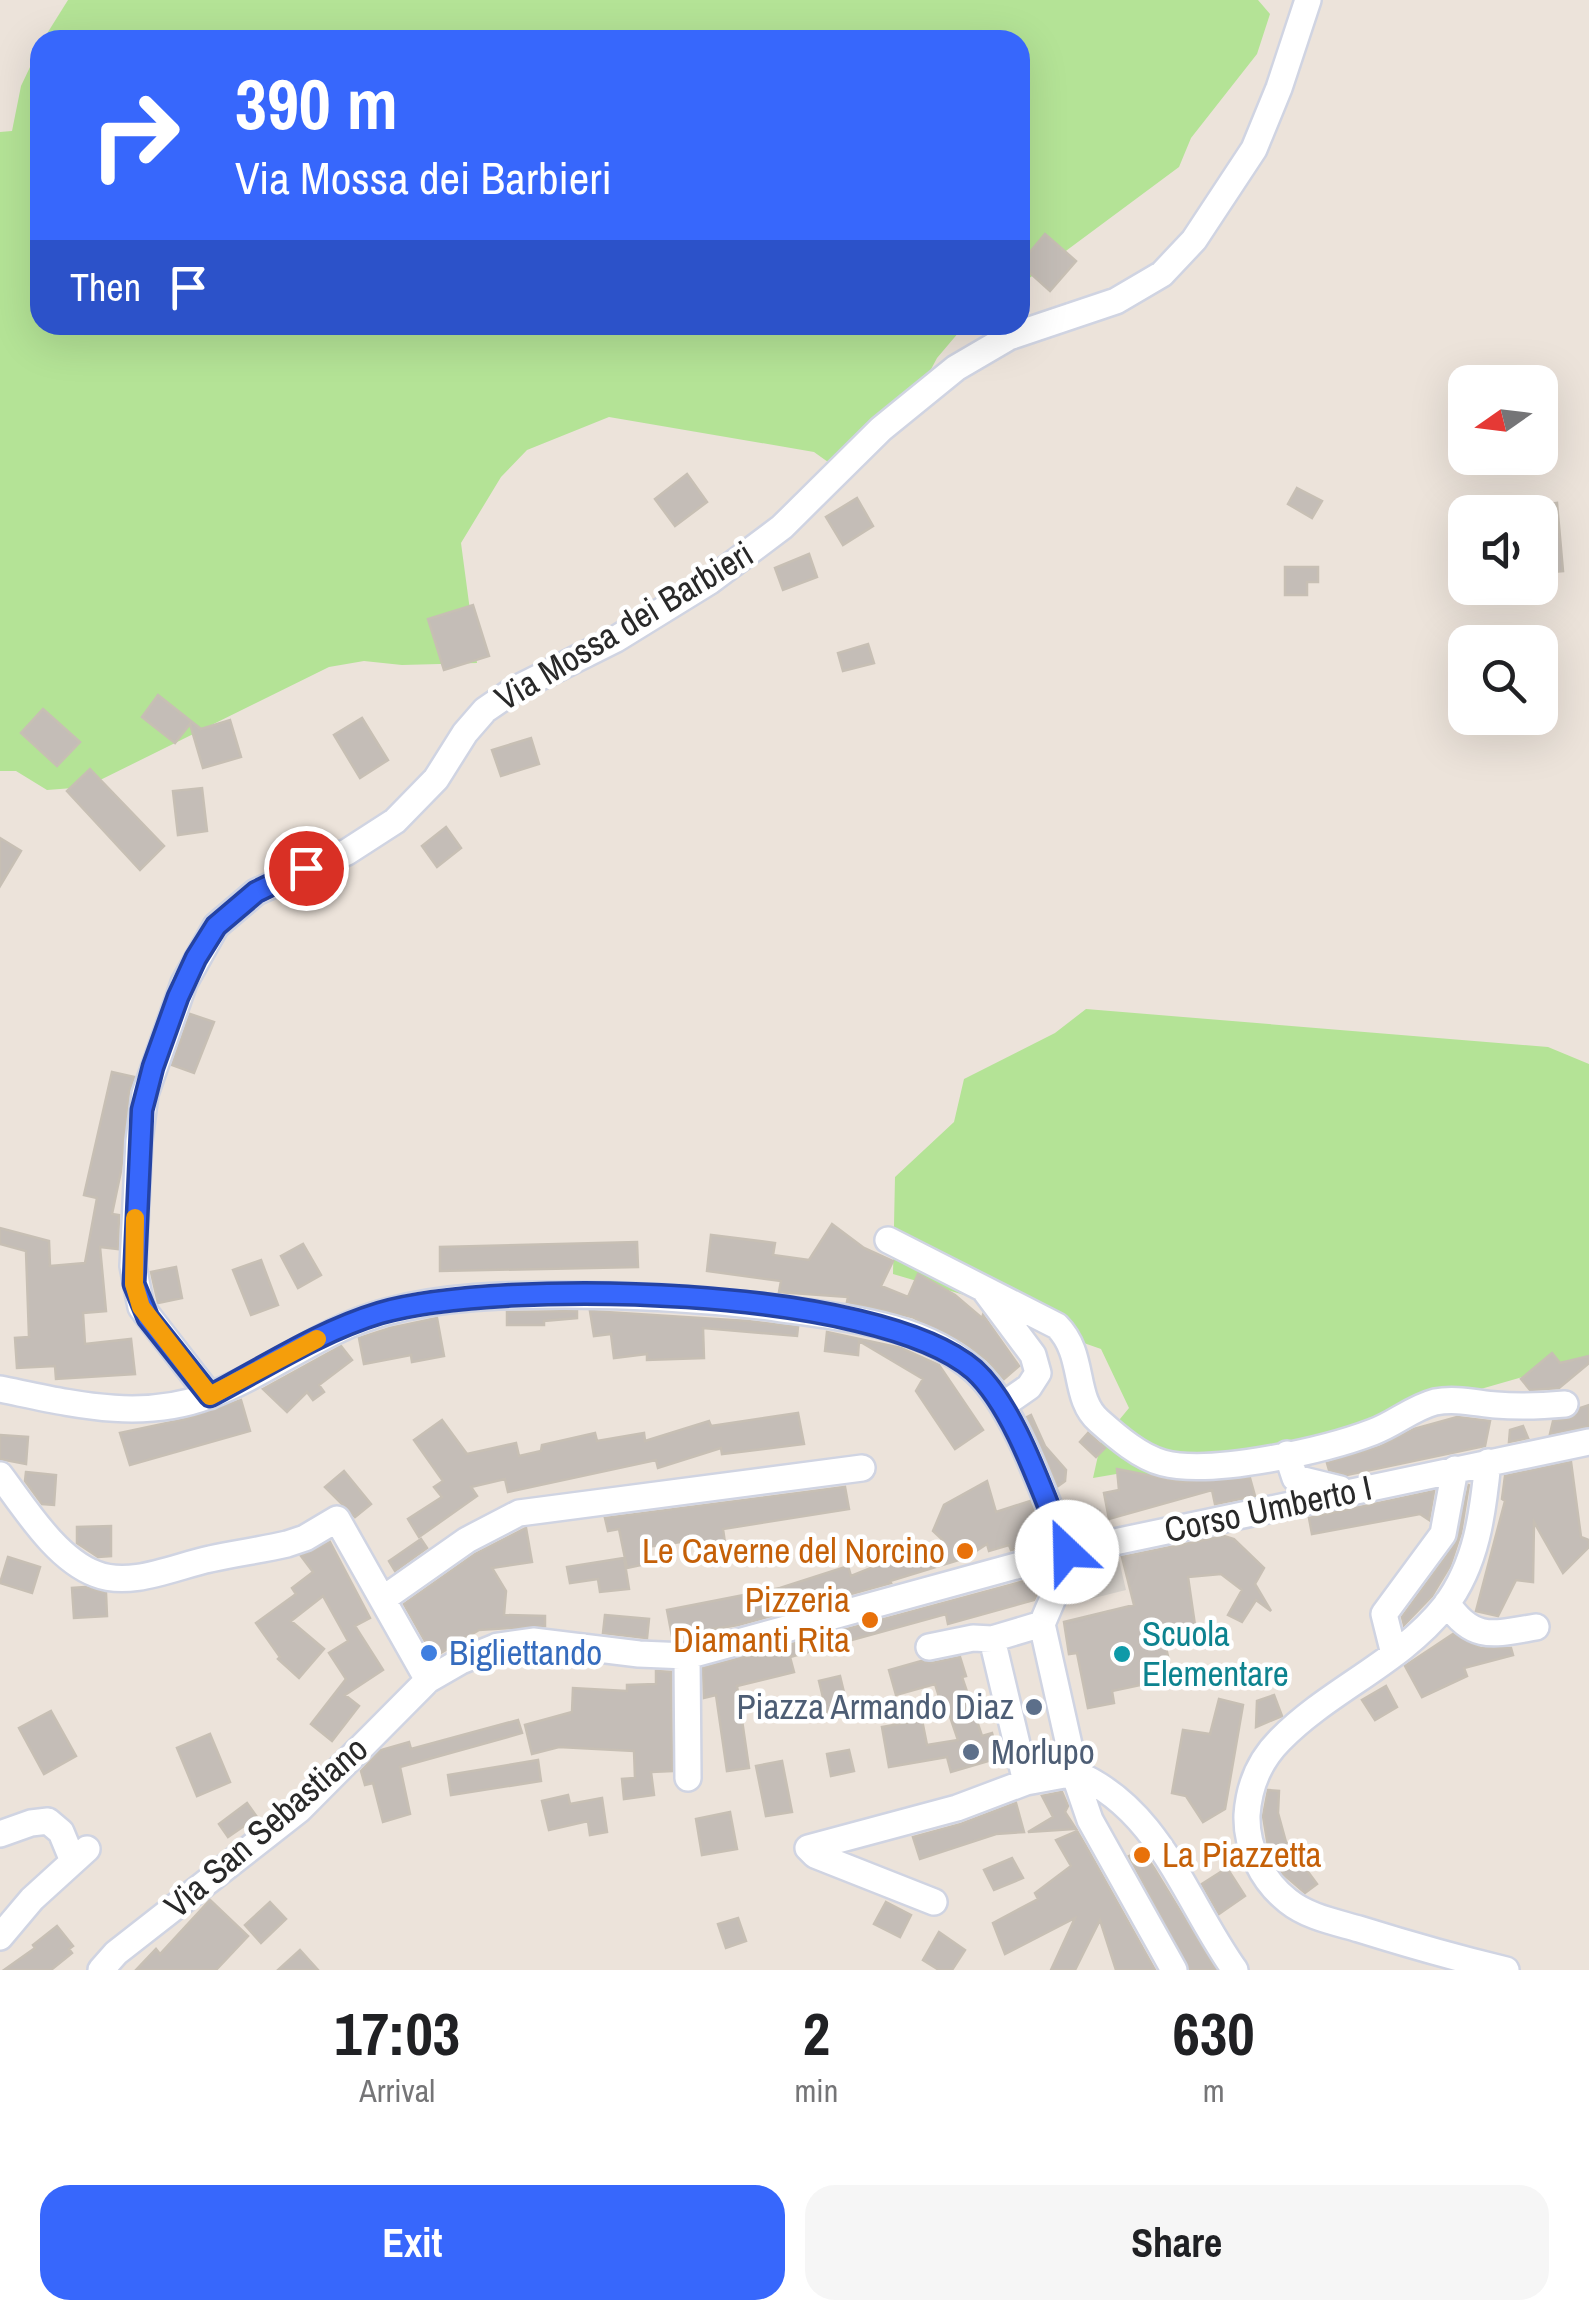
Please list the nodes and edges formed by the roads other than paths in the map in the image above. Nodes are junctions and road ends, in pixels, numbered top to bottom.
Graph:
1 (1308, 0) edge
2 (1030, 330) edge
3 (1015, 335) edge
4 (888, 1240) dead end
5 (986, 1292) junction
6 (0, 1389) edge
7 (210, 1396) junction
8 (1002, 1405) junction
9 (1589, 1442) edge
10 (1542, 1451) junction
11 (1287, 1454) junction
12 (1488, 1462) junction
13 (862, 1468) dead end
14 (1456, 1469) junction
15 (0, 1474) edge
16 (1350, 1491) junction
17 (1067, 1552) junction
18 (383, 1600) junction
19 (1447, 1604) junction
20 (1042, 1624) junction
21 (1536, 1627) dead end
22 (992, 1639) junction
23 (928, 1647) dead end
24 (1394, 1654) junction
25 (687, 1656) junction
26 (428, 1680) junction
27 (1076, 1773) junction
28 (688, 1778) dead end
29 (1026, 1782) junction
30 (0, 1834) edge
31 (934, 1902) dead end
32 (0, 1937) edge
33 (100, 1970) edge
34 (1174, 1970) edge
35 (1235, 1970) edge
36 (1506, 1970) edge

1 - 2 street, Via Mossa dei Barbieri
3 - 7 street, Via Mossa dei Barbieri
4 - 5 street
5 - 8 street
5 - 11 street
6 - 7 street
7 - 8 street
8 - 17 street
9 - 10 street, Corso Umberto I
10 - 11 street
10 - 12 street, Corso Umberto I
11 - 16 street
12 - 14 street, Corso Umberto I
12 - 19 street
13 - 18 street
14 - 16 street, Corso Umberto I
14 - 24 street
15 - 18 street
16 - 17 street, Corso Umberto I
17 - 20 street
17 - 25 street, Corso Umberto I
18 - 26 street
19 - 21 street
19 - 24 street
20 - 22 street
20 - 27 street
22 - 23 street
22 - 29 street
24 - 36 street
25 - 26 street, Corso Umberto I
25 - 28 street
26 - 33 street, Via San Sebastiano
27 - 29 street
27 - 34 street
27 - 35 street
29 - 31 street
30 - 32 street

